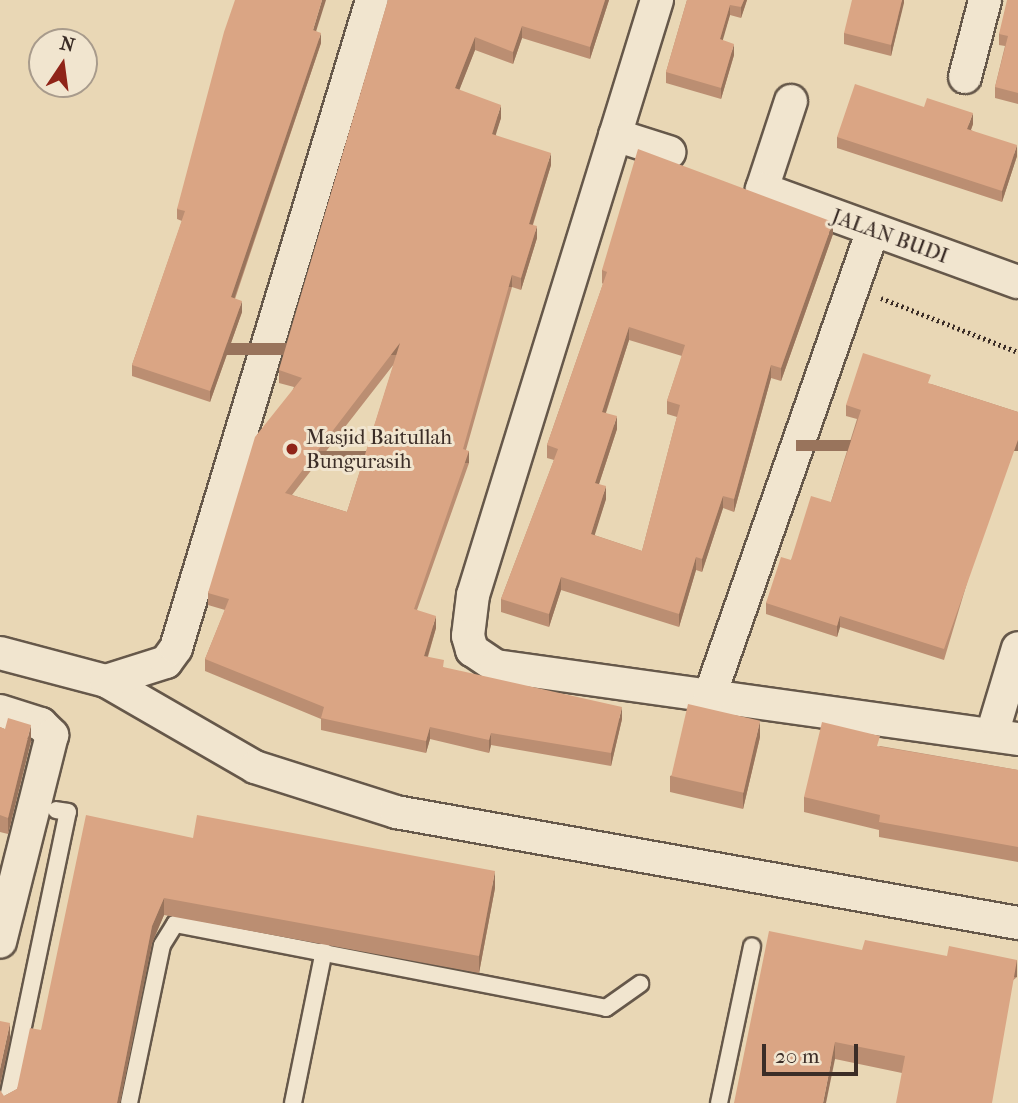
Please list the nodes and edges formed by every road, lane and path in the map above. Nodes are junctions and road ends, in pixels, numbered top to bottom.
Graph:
1 (372, 0) edge
2 (657, 0) edge
3 (985, 0) edge
4 (965, 77) dead end
5 (791, 101) dead end
6 (615, 135) junction
7 (669, 152) dead end
8 (873, 230) junction
9 (1018, 282) edge
10 (855, 288) junction
11 (1018, 352) edge
12 (1018, 649) edge
13 (0, 653) edge
14 (106, 681) junction
15 (709, 698) junction
16 (0, 711) edge
17 (1007, 730) edge
18 (56, 810) dead end
19 (1018, 923) edge
20 (0, 942) edge
21 (752, 946) dead end
22 (324, 951) junction
23 (640, 984) dead end
24 (7, 1103) edge
25 (129, 1103) edge
26 (293, 1103) edge
27 (719, 1103) edge

1 - 14 street
2 - 6 street
3 - 4 street
5 - 8 street, JALAN BUDI
6 - 7 street
6 - 15 street
8 - 9 street, JALAN BUDI
8 - 10 street
10 - 11 path
10 - 15 street
12 - 17 street
13 - 14 street
14 - 19 street
15 - 17 street
16 - 20 street
18 - 24 lane
21 - 27 lane
22 - 23 lane
22 - 25 lane
22 - 26 lane

